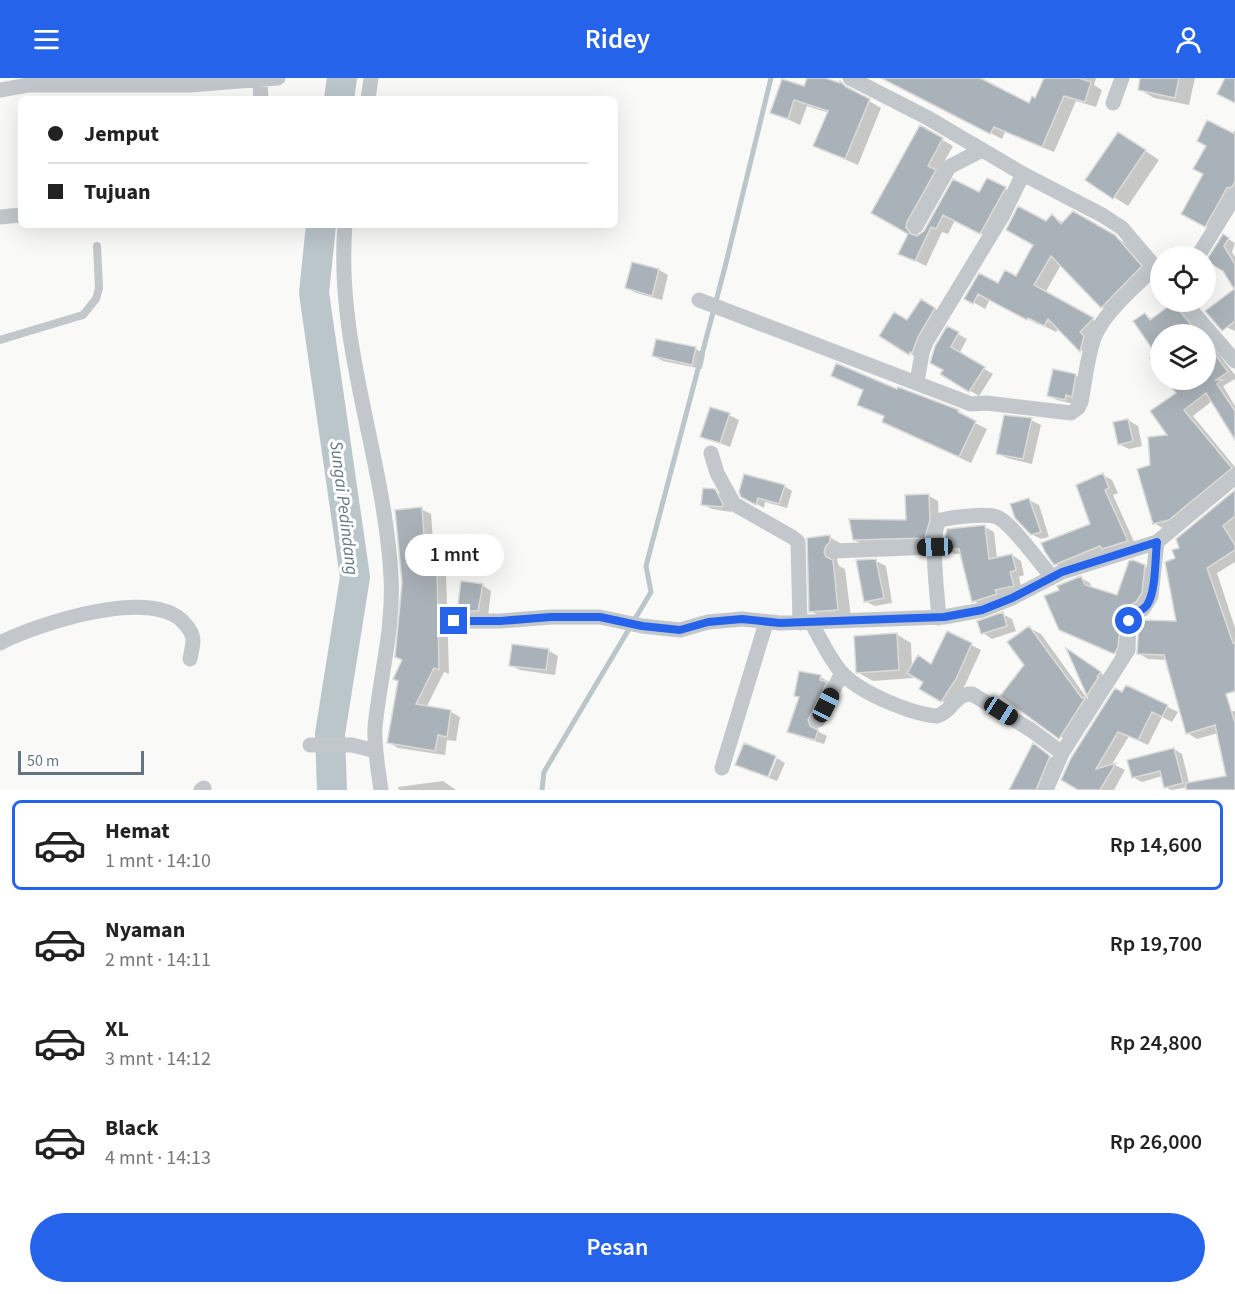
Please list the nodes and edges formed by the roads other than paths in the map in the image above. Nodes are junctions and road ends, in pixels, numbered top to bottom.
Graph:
1 (8, 78) edge
2 (278, 78) edge
3 (371, 78) edge
4 (850, 78) edge
5 (1122, 78) edge
6 (260, 81) junction
7 (130, 82) edge
8 (28, 85) junction
9 (0, 90) edge
10 (261, 96) edge
11 (368, 96) edge
12 (1113, 103) dead end
13 (980, 151) junction
14 (1023, 174) junction
15 (1235, 196) edge
16 (18, 215) edge
17 (0, 217) edge
18 (915, 226) dead end
19 (345, 228) edge
20 (97, 246) dead end
21 (1204, 246) edge
22 (1150, 260) edge
23 (1150, 276) edge
24 (699, 300) dead end
25 (1193, 312) edge
26 (0, 340) edge
27 (1235, 361) edge
28 (917, 382) junction
29 (711, 453) dead end
30 (1235, 477) edge
31 (1157, 542) junction
32 (935, 547) junction
33 (834, 551) dead end
34 (1052, 577) junction
35 (939, 618) junction
36 (454, 621) dead end
37 (806, 622) junction
38 (766, 623) junction
39 (0, 643) edge
40 (190, 659) dead end
41 (842, 673) junction
42 (818, 720) dead end
43 (310, 745) dead end
44 (376, 751) junction
45 (1062, 753) junction
46 (722, 768) dead end
47 (381, 790) edge
48 (1046, 790) edge

1 - 8 street
2 - 6 street
3 - 11 street
4 - 13 street
5 - 12 street
6 - 7 street
6 - 10 street
7 - 8 street
8 - 9 street
13 - 14 street
13 - 18 street
14 - 22 street
14 - 28 street
15 - 21 street
16 - 17 street
19 - 44 street
20 - 26 lane
23 - 28 street
24 - 28 street
25 - 27 street
29 - 37 street
30 - 31 street
31 - 34 street
31 - 45 street
32 - 33 street
32 - 34 street
32 - 35 street
34 - 35 street
35 - 37 street
36 - 38 street
37 - 38 street
37 - 41 street
38 - 46 street
39 - 40 street
41 - 42 street
41 - 45 street
43 - 44 street
44 - 47 street
45 - 48 street

